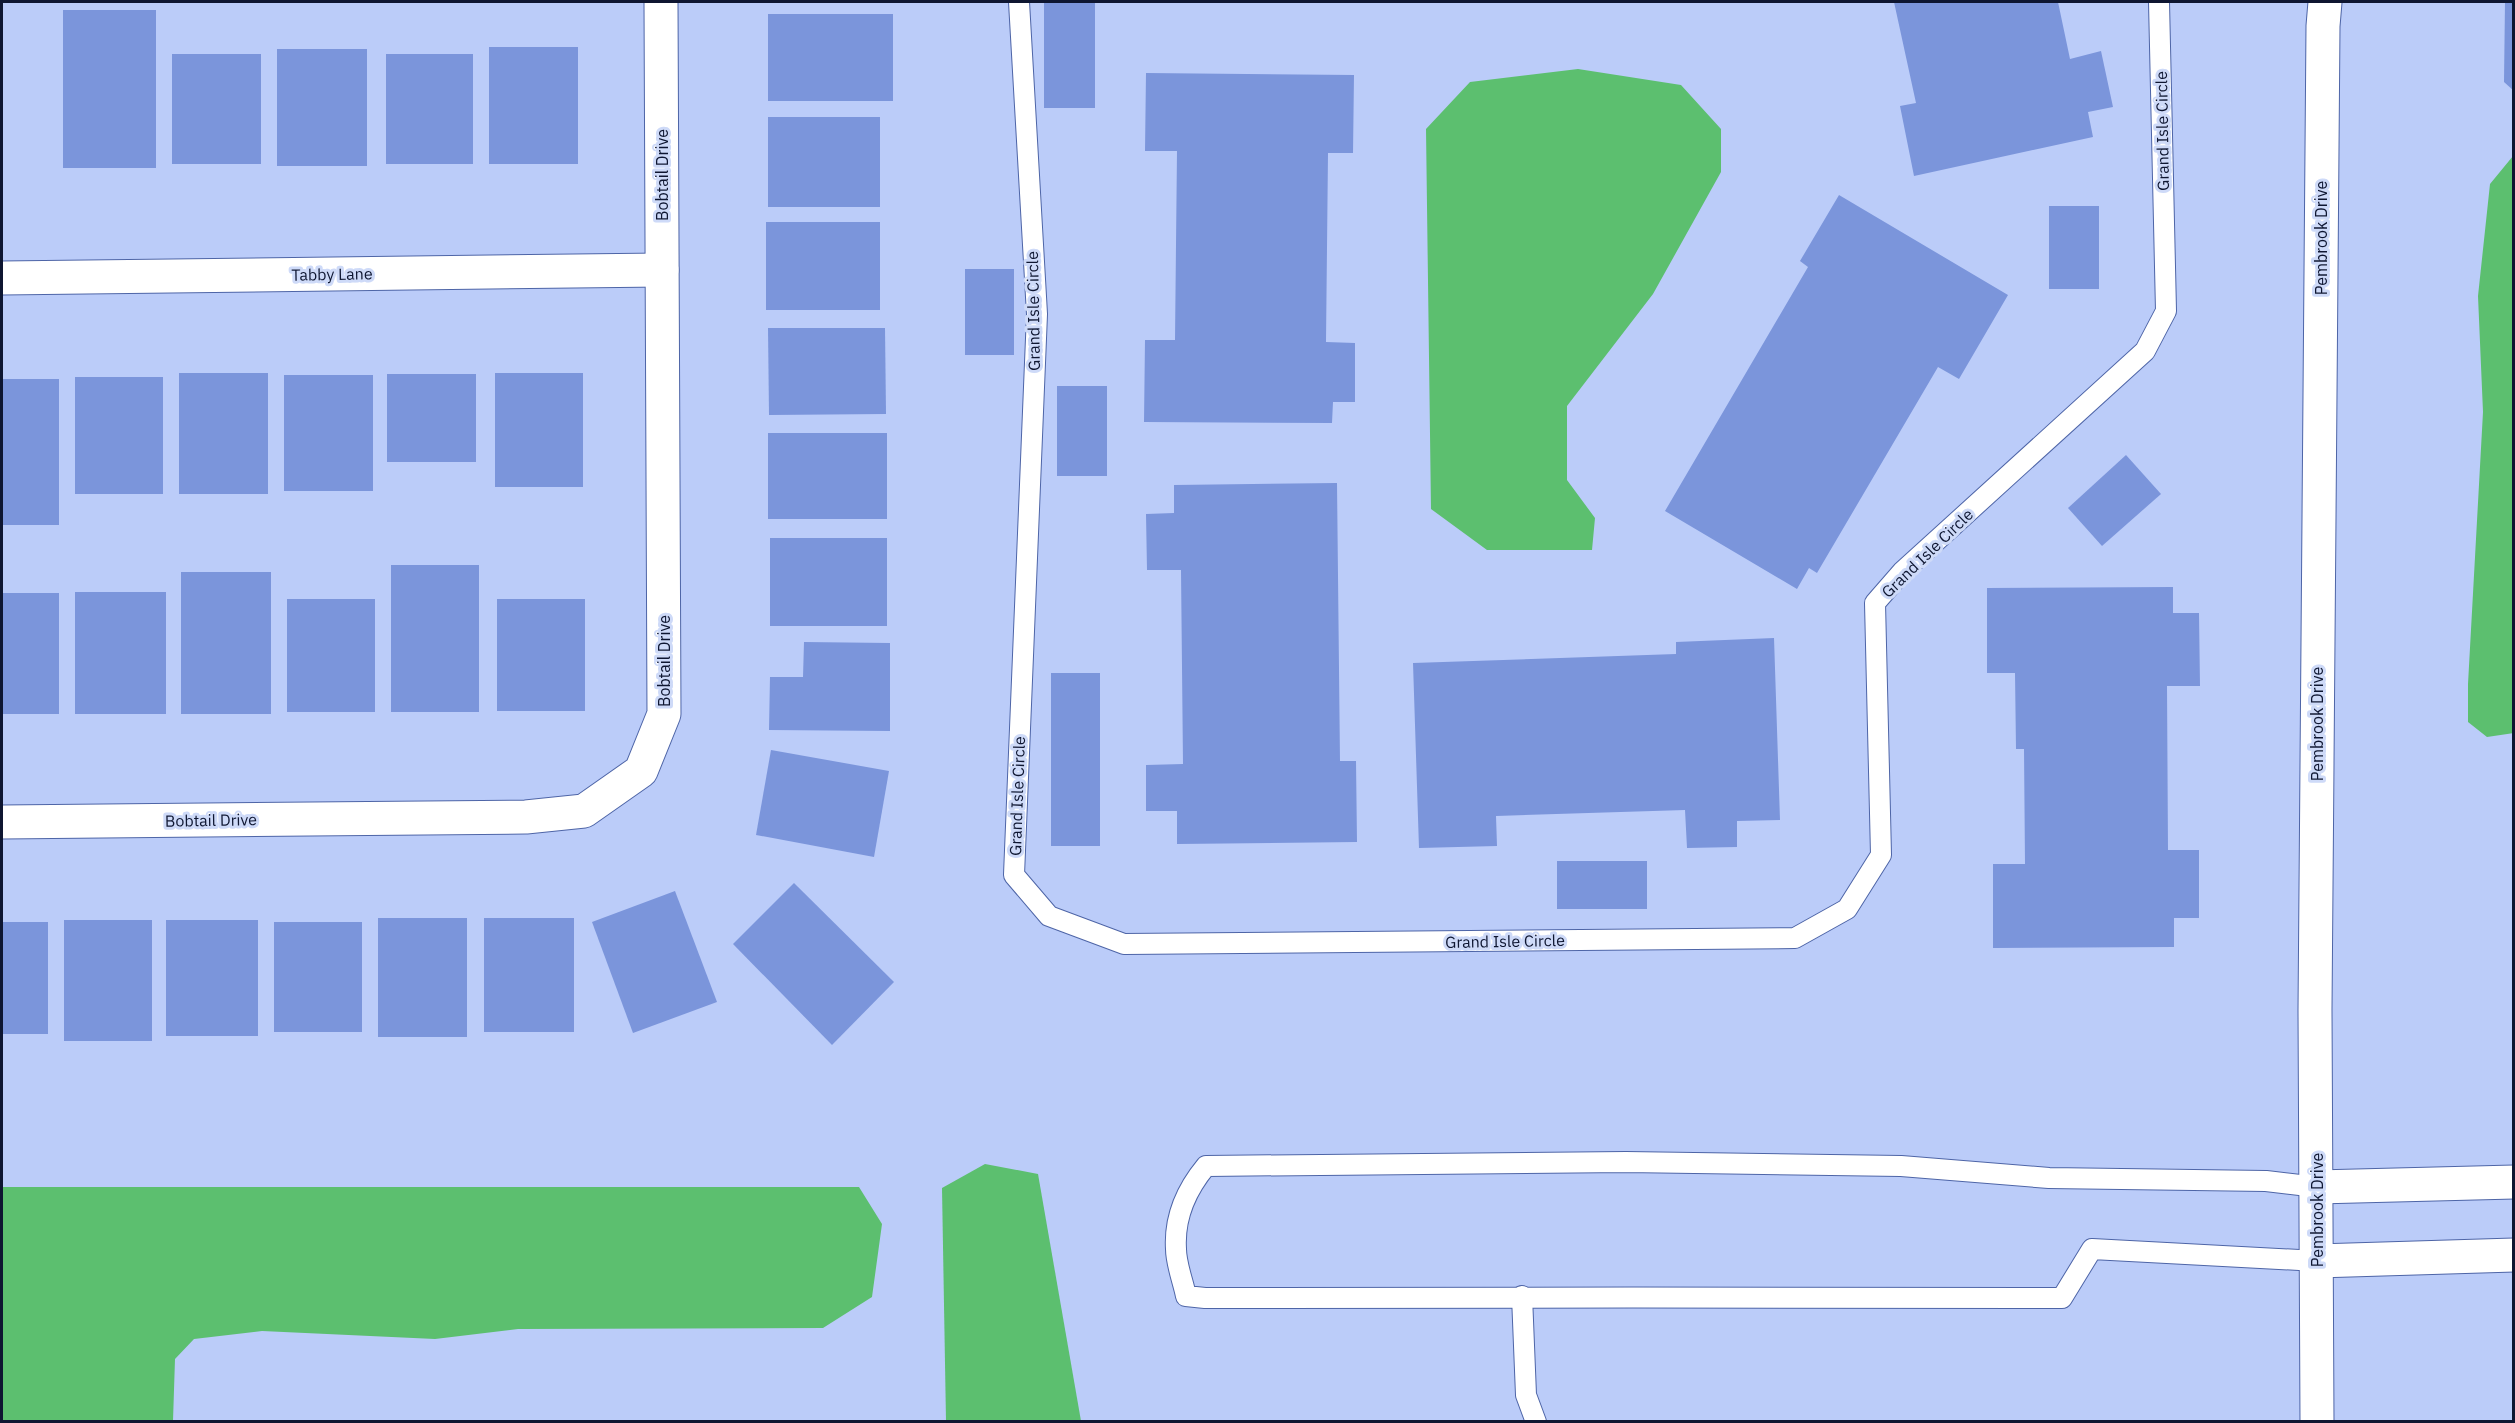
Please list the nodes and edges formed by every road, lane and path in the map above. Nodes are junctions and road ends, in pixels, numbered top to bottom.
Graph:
1 (661, 2) edge
2 (1019, 2) edge
3 (2159, 2) edge
4 (2323, 10) edge
5 (662, 270) junction
6 (2, 278) edge
7 (2, 822) edge
8 (2514, 1182) edge
9 (2317, 1187) junction
10 (2514, 1256) edge
11 (2317, 1261) junction
12 (1522, 1296) junction
13 (1536, 1422) edge
14 (2317, 1422) edge

1 - 5 street, Bobtail Drive
2 - 3 lane, Grand Isle Circle
4 - 9 street, Pembrook Drive
5 - 6 street, Tabby Lane
5 - 7 street, Bobtail Drive
8 - 9 street
9 - 11 street, Pembrook Drive
9 - 12 lane
10 - 11 street
11 - 12 lane
11 - 14 street, Pembrook Drive
12 - 13 lane

